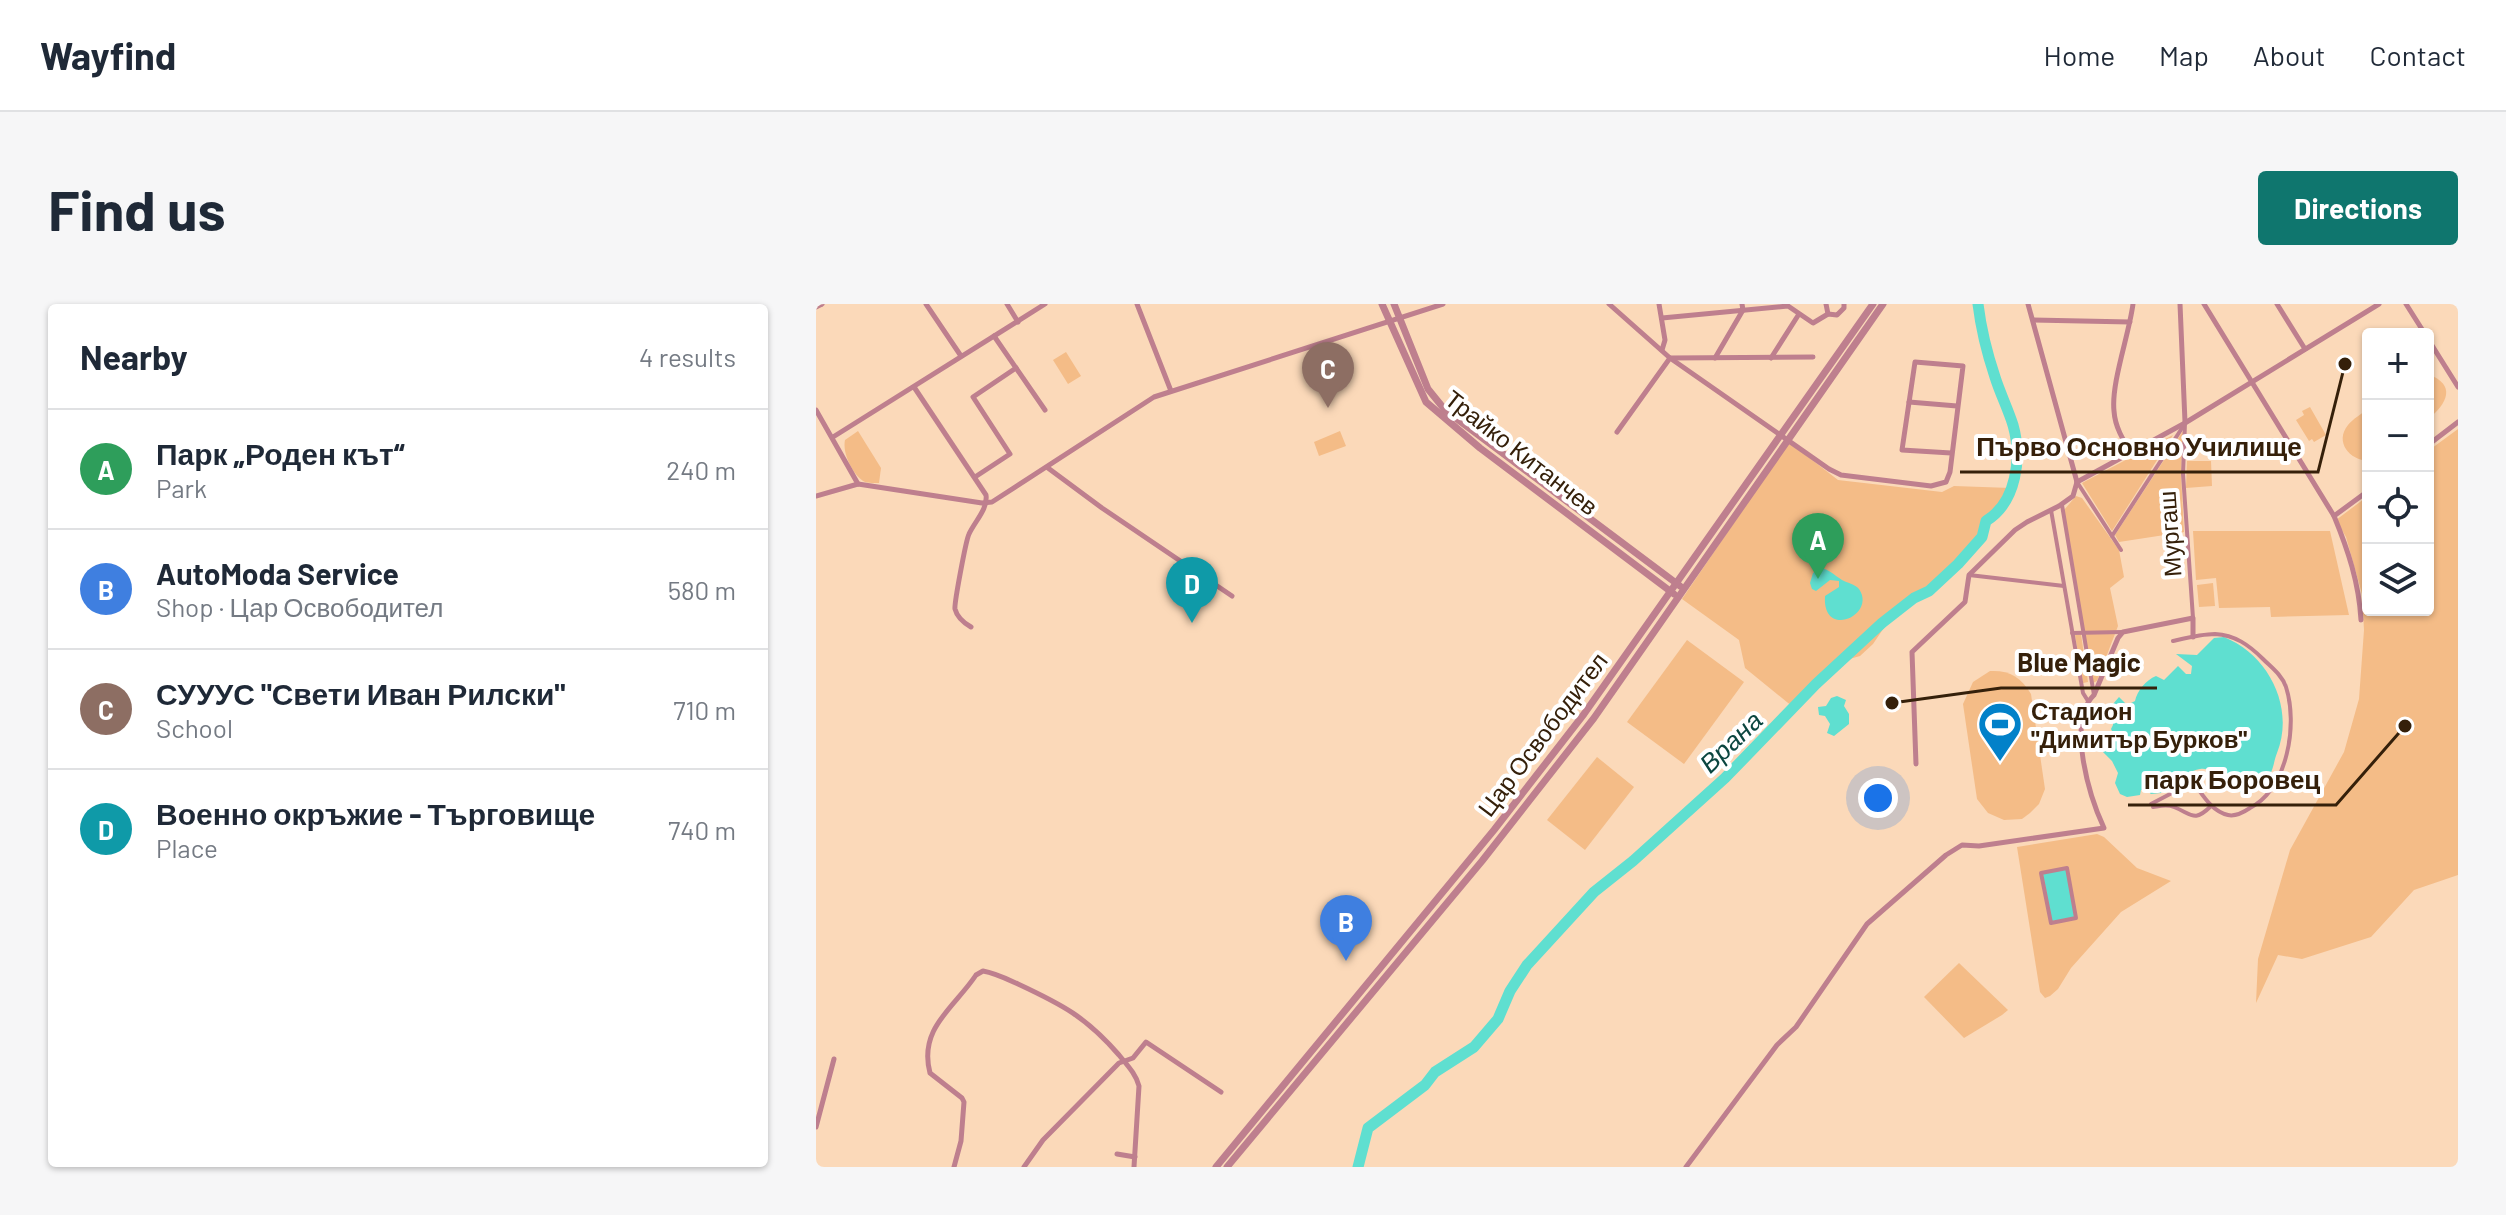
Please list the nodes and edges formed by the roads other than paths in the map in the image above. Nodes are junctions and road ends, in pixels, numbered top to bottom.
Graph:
1 (822, 304) edge
2 (926, 304) edge
3 (1007, 304) edge
4 (1045, 304) edge
5 (1137, 304) edge
6 (1382, 304) edge
7 (1394, 304) edge
8 (1443, 304) edge
9 (1609, 304) edge
10 (1659, 304) edge
11 (1826, 304) edge
12 (1844, 304) edge
13 (1873, 304) edge
14 (1883, 304) edge
15 (2028, 304) edge
16 (2133, 304) edge
17 (2180, 304) edge
18 (2204, 304) edge
19 (2277, 304) edge
20 (2379, 304) edge
21 (2406, 304) edge
22 (1788, 305) edge
23 (816, 307) edge
24 (1742, 307) edge
25 (1799, 314) junction
26 (1828, 314) junction
27 (1662, 318) junction
28 (1399, 319) junction
29 (2033, 320) junction
30 (1018, 322) junction
31 (1389, 322) junction
32 (2130, 322) junction
33 (2421, 328) edge
34 (994, 336) junction
35 (2305, 349) junction
36 (2434, 349) edge
37 (1662, 350) junction
38 (961, 356) junction
39 (1813, 357) dead end
40 (1670, 358) junction
41 (1715, 358) junction
42 (1771, 358) junction
43 (1016, 368) junction
44 (2251, 381) junction
45 (914, 387) junction
46 (2458, 387) edge
47 (1171, 391) junction
48 (1909, 402) junction
49 (1957, 406) junction
50 (816, 410) edge
51 (1045, 410) dead end
52 (2458, 422) edge
53 (2185, 423) junction
54 (1617, 432) dead end
55 (833, 437) junction
56 (1784, 437) junction
57 (2434, 440) edge
58 (2131, 452) junction
59 (1951, 453) junction
60 (1048, 468) junction
61 (975, 477) junction
62 (2077, 482) junction
63 (858, 484) junction
64 (2362, 495) edge
65 (816, 496) edge
66 (987, 503) junction
67 (2062, 505) junction
68 (2051, 510) junction
69 (2334, 516) junction
70 (2064, 521) junction
71 (2054, 524) junction
72 (2112, 536) junction
73 (2121, 550) dead end
74 (2071, 563) junction
75 (2061, 565) junction
76 (1969, 575) junction
77 (1677, 584) junction
78 (1685, 589) junction
79 (2065, 589) junction
80 (2075, 589) junction
81 (1671, 592) junction
82 (1232, 596) dead end
83 (1679, 597) junction
84 (2193, 618) junction
85 (2361, 620) dead end
86 (971, 627) dead end
87 (2082, 631) junction
88 (2123, 632) junction
89 (2072, 633) junction
90 (2193, 637) junction
91 (2173, 641) dead end
92 (2093, 692) junction
93 (2083, 693) junction
94 (2088, 701) junction
95 (1916, 764) dead end
96 (2211, 806) junction
97 (2041, 873) joint
98 (834, 1059) dead end
99 (1124, 1062) junction
100 (1221, 1092) dead end
101 (816, 1127) edge
102 (1117, 1154) dead end
103 (1135, 1157) junction
104 (954, 1167) edge
105 (1024, 1167) edge
106 (1134, 1167) edge
107 (1216, 1167) edge
108 (1227, 1167) edge
109 (1686, 1167) edge

1 - 23 street
2 - 38 street
3 - 30 street
4 - 30 street
5 - 47 street
6 - 31 street, Трайко Китанчев
7 - 28 street, Трайко Китанчев
8 - 28 street
9 - 37 street
10 - 27 street
11 - 26 street
12 - 26 street
13 - 56 street, Цар Освободител
14 - 56 street, Цар Освободител
15 - 29 street
16 - 32 street
17 - 53 street, Мургаш
18 - 44 street
19 - 35 street
20 - 35 street
21 - 33 street
22 - 24 street
22 - 25 street
24 - 27 street
24 - 41 street
25 - 26 street
25 - 42 street
27 - 37 street
28 - 31 street
28 - 77 street, Трайко Китанчев
29 - 32 street
29 - 62 street
30 - 34 street
31 - 47 street
31 - 81 street, Трайко Китанчев
32 - 58 street
34 - 38 street
34 - 43 street
35 - 44 street
36 - 46 street
37 - 40 street
38 - 45 street
39 - 42 street
40 - 41 street
40 - 54 street
40 - 56 street
41 - 42 street
43 - 51 street
43 - 61 street
44 - 53 street
44 - 69 street
45 - 55 street
45 - 61 street
47 - 60 street
48 - 49 street
48 - 49 street
48 - 59 street
49 - 59 street
50 - 55 street
52 - 57 street
53 - 58 street
53 - 72 street
53 - 84 street, Мургаш
55 - 63 street
56 - 59 street
56 - 77 street, Цар Освободител
56 - 78 street, Цар Освободител
58 - 62 street
60 - 66 street
60 - 82 street
61 - 66 street
62 - 67 street
62 - 72 street
63 - 65 street
63 - 66 street
64 - 69 street
66 - 86 street
67 - 68 street
67 - 70 street
68 - 71 street
68 - 76 street
69 - 85 street
70 - 71 street
70 - 74 street
71 - 75 street
72 - 73 street
74 - 75 street
74 - 80 street
75 - 79 street
76 - 79 street
76 - 95 street
77 - 78 street, Трайко Китанчев
77 - 81 street, Цар Освободител
78 - 83 street, Цар Освободител
79 - 80 street
79 - 89 street
80 - 87 street
81 - 83 street, Трайко Китанчев
81 - 107 street, Цар Освободител
83 - 108 street, Цар Освободител
84 - 88 street
84 - 90 street
87 - 88 street
87 - 89 street
87 - 92 street
88 - 92 street
89 - 93 street
90 - 91 street
90 - 96 street
92 - 93 street
92 - 94 street
93 - 94 street
94 - 109 street
96 - 96 street
97 - 97 street
98 - 101 street
99 - 100 street
99 - 103 street
99 - 104 street
99 - 105 street
102 - 103 street
103 - 106 street

